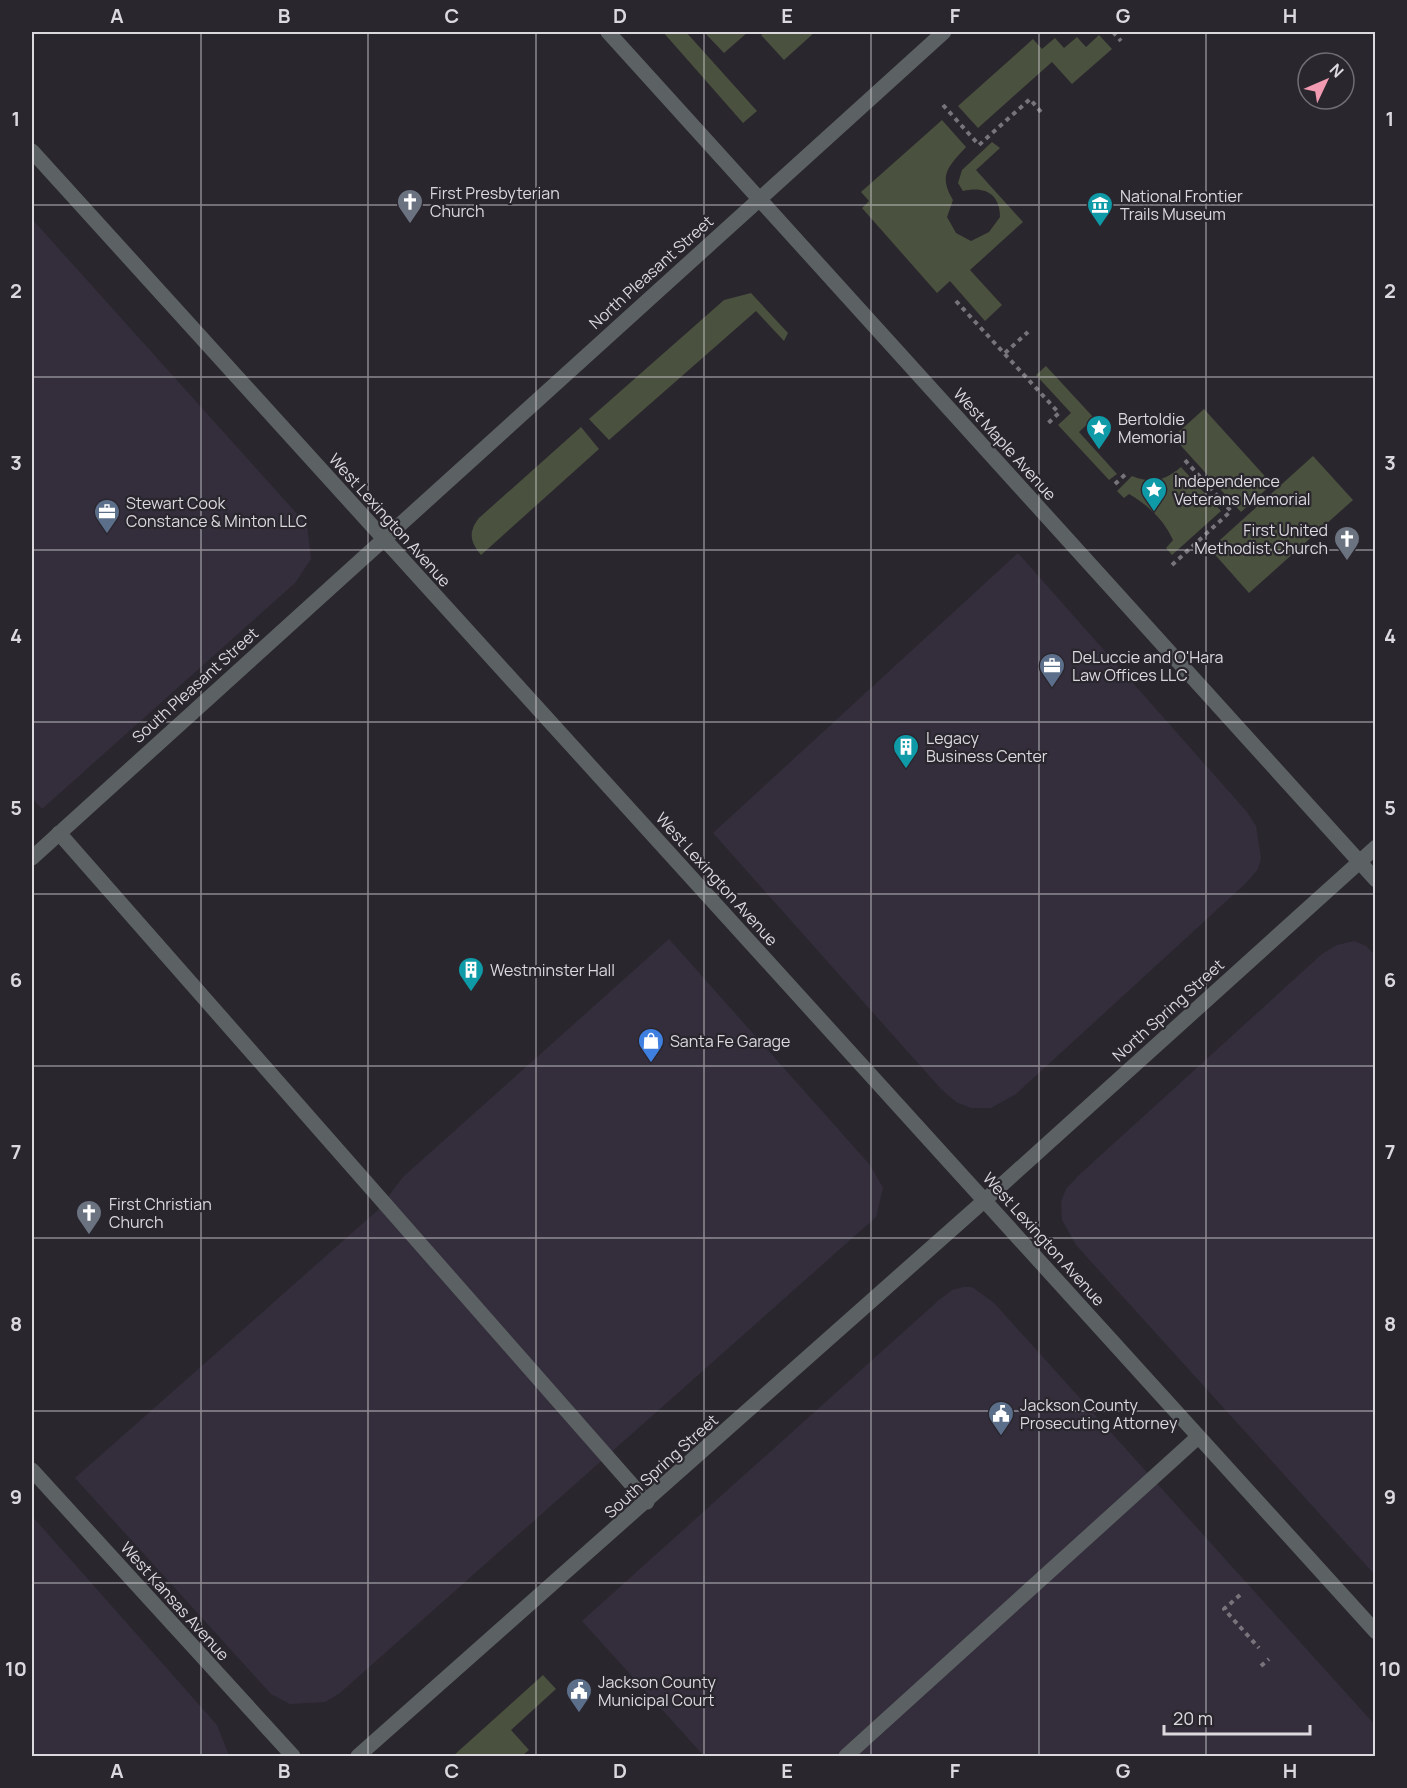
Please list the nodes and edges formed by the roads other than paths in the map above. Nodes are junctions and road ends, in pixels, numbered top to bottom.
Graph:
1 (608, 32) edge
2 (944, 32) edge
3 (32, 151) edge
4 (759, 198) junction
5 (383, 539) junction
6 (59, 833) junction
7 (1376, 847) edge
8 (32, 858) edge
9 (1359, 862) junction
10 (1376, 880) edge
11 (986, 1200) junction
12 (1198, 1437) junction
13 (32, 1470) edge
14 (647, 1502) junction
15 (1376, 1632) edge
16 (293, 1756) edge
17 (358, 1756) edge
18 (846, 1756) edge

1 - 4 street, West Maple Avenue
2 - 4 street, North Pleasant Street
3 - 5 street, West Lexington Avenue
4 - 5 street, North Pleasant Street
4 - 9 street, West Maple Avenue
5 - 6 street, South Pleasant Street
5 - 11 street, West Lexington Avenue
6 - 8 street, South Pleasant Street
6 - 14 street
7 - 9 street, North Spring Street
9 - 10 street, West Maple Avenue
9 - 11 street, North Spring Street
11 - 12 street, West Lexington Avenue
11 - 14 street, South Spring Street
12 - 15 street, West Lexington Avenue
12 - 18 street
13 - 16 street, West Kansas Avenue
14 - 17 street, South Spring Street

